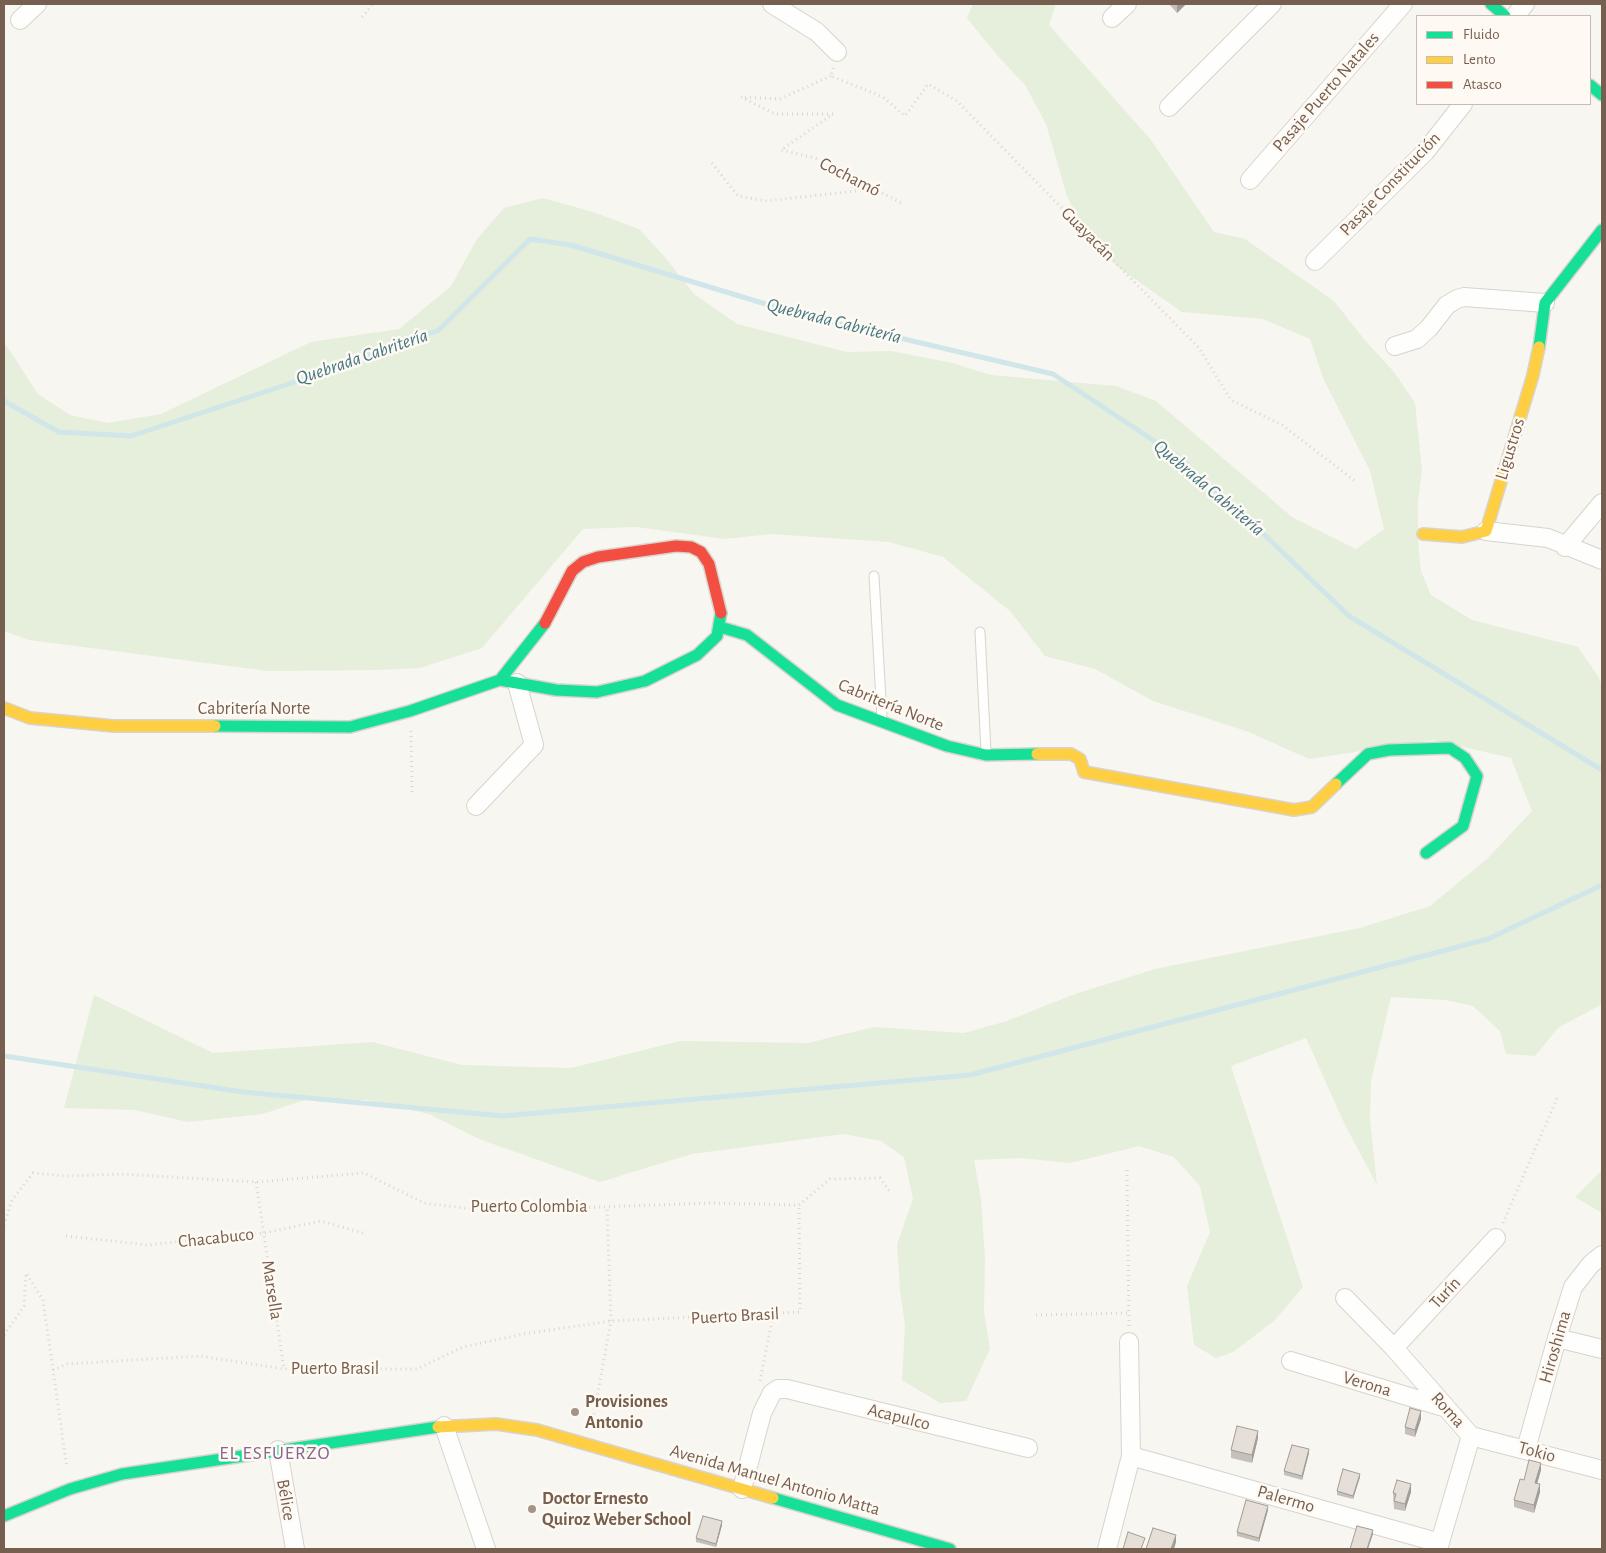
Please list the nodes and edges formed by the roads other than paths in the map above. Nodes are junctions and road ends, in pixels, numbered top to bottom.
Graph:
1 (37, 4) edge
2 (772, 4) edge
3 (1127, 4) edge
4 (1272, 4) edge
5 (1403, 4) edge
6 (1491, 4) edge
7 (1525, 4) edge
8 (1504, 15) edge
9 (1516, 15) edge
10 (1112, 18) dead end
11 (20, 20) dead end
12 (837, 52) road end
13 (1591, 85) edge
14 (1602, 94) edge
15 (1462, 105) edge
16 (1169, 107) dead end
17 (1250, 180) dead end
18 (1602, 230) edge
19 (1315, 261) dead end
20 (1545, 304) junction
21 (1395, 346) dead end
22 (1602, 503) edge
23 (1486, 531) junction
24 (1423, 534) dead end
25 (1565, 546) junction
26 (1602, 560) edge
27 (874, 576) dead end
28 (720, 627) junction
29 (980, 632) dead end
30 (508, 681) junction
31 (4, 708) edge
32 (882, 723) junction
33 (986, 755) junction
34 (476, 806) dead end
35 (1426, 854) dead end
36 (1496, 1238) road end
37 (1602, 1255) edge
38 (1345, 1298) dead end
39 (1557, 1338) junction
40 (1129, 1342) road end
41 (1394, 1348) junction
42 (1602, 1349) edge
43 (1291, 1361) dead end
44 (1443, 1407) junction
45 (444, 1426) junction
46 (1471, 1436) junction
47 (1028, 1448) dead end
48 (1526, 1449) junction
49 (278, 1450) junction
50 (1131, 1456) junction
51 (1602, 1470) edge
52 (742, 1489) junction
53 (4, 1516) edge
54 (914, 1544) edge
55 (1439, 1546) edge
56 (295, 1549) edge
57 (486, 1549) edge
58 (950, 1549) edge
59 (1107, 1549) edge

1 - 11 street
2 - 12 street
3 - 10 street
4 - 16 street
5 - 17 street, Pasaje Puerto Natales
6 - 8 street
7 - 9 street
13 - 14 street
15 - 19 street, Pasaje Constitución
18 - 20 street
20 - 21 street
20 - 23 street, Ligustros
22 - 25 street
23 - 24 street
23 - 25 street
25 - 26 street
27 - 32 lane
28 - 30 street, Cabritería Norte
28 - 30 street
28 - 32 street, Cabritería Norte
29 - 33 lane
30 - 31 street, Cabritería Norte
30 - 34 street
32 - 33 street, Cabritería Norte
33 - 35 street, Cabritería Norte
36 - 41 street, Turín
37 - 39 street, Hiroshima
38 - 41 street, Roma
39 - 42 street
39 - 48 street, Hiroshima
40 - 50 street
41 - 44 street, Roma
43 - 44 street, Verona
44 - 46 street, Roma
45 - 49 street, Avenida Manuel Antonio Matta
45 - 52 street, Avenida Manuel Antonio Matta
45 - 57 street
46 - 48 street, Tokio
46 - 55 street, Roma
47 - 52 street, Acapulco
48 - 51 street, Tokio
49 - 53 street, Avenida Manuel Antonio Matta
49 - 56 street, Bélice
50 - 55 street, Palermo
50 - 59 street
52 - 54 street, Avenida Manuel Antonio Matta
54 - 58 street, Avenida Manuel Antonio Matta

